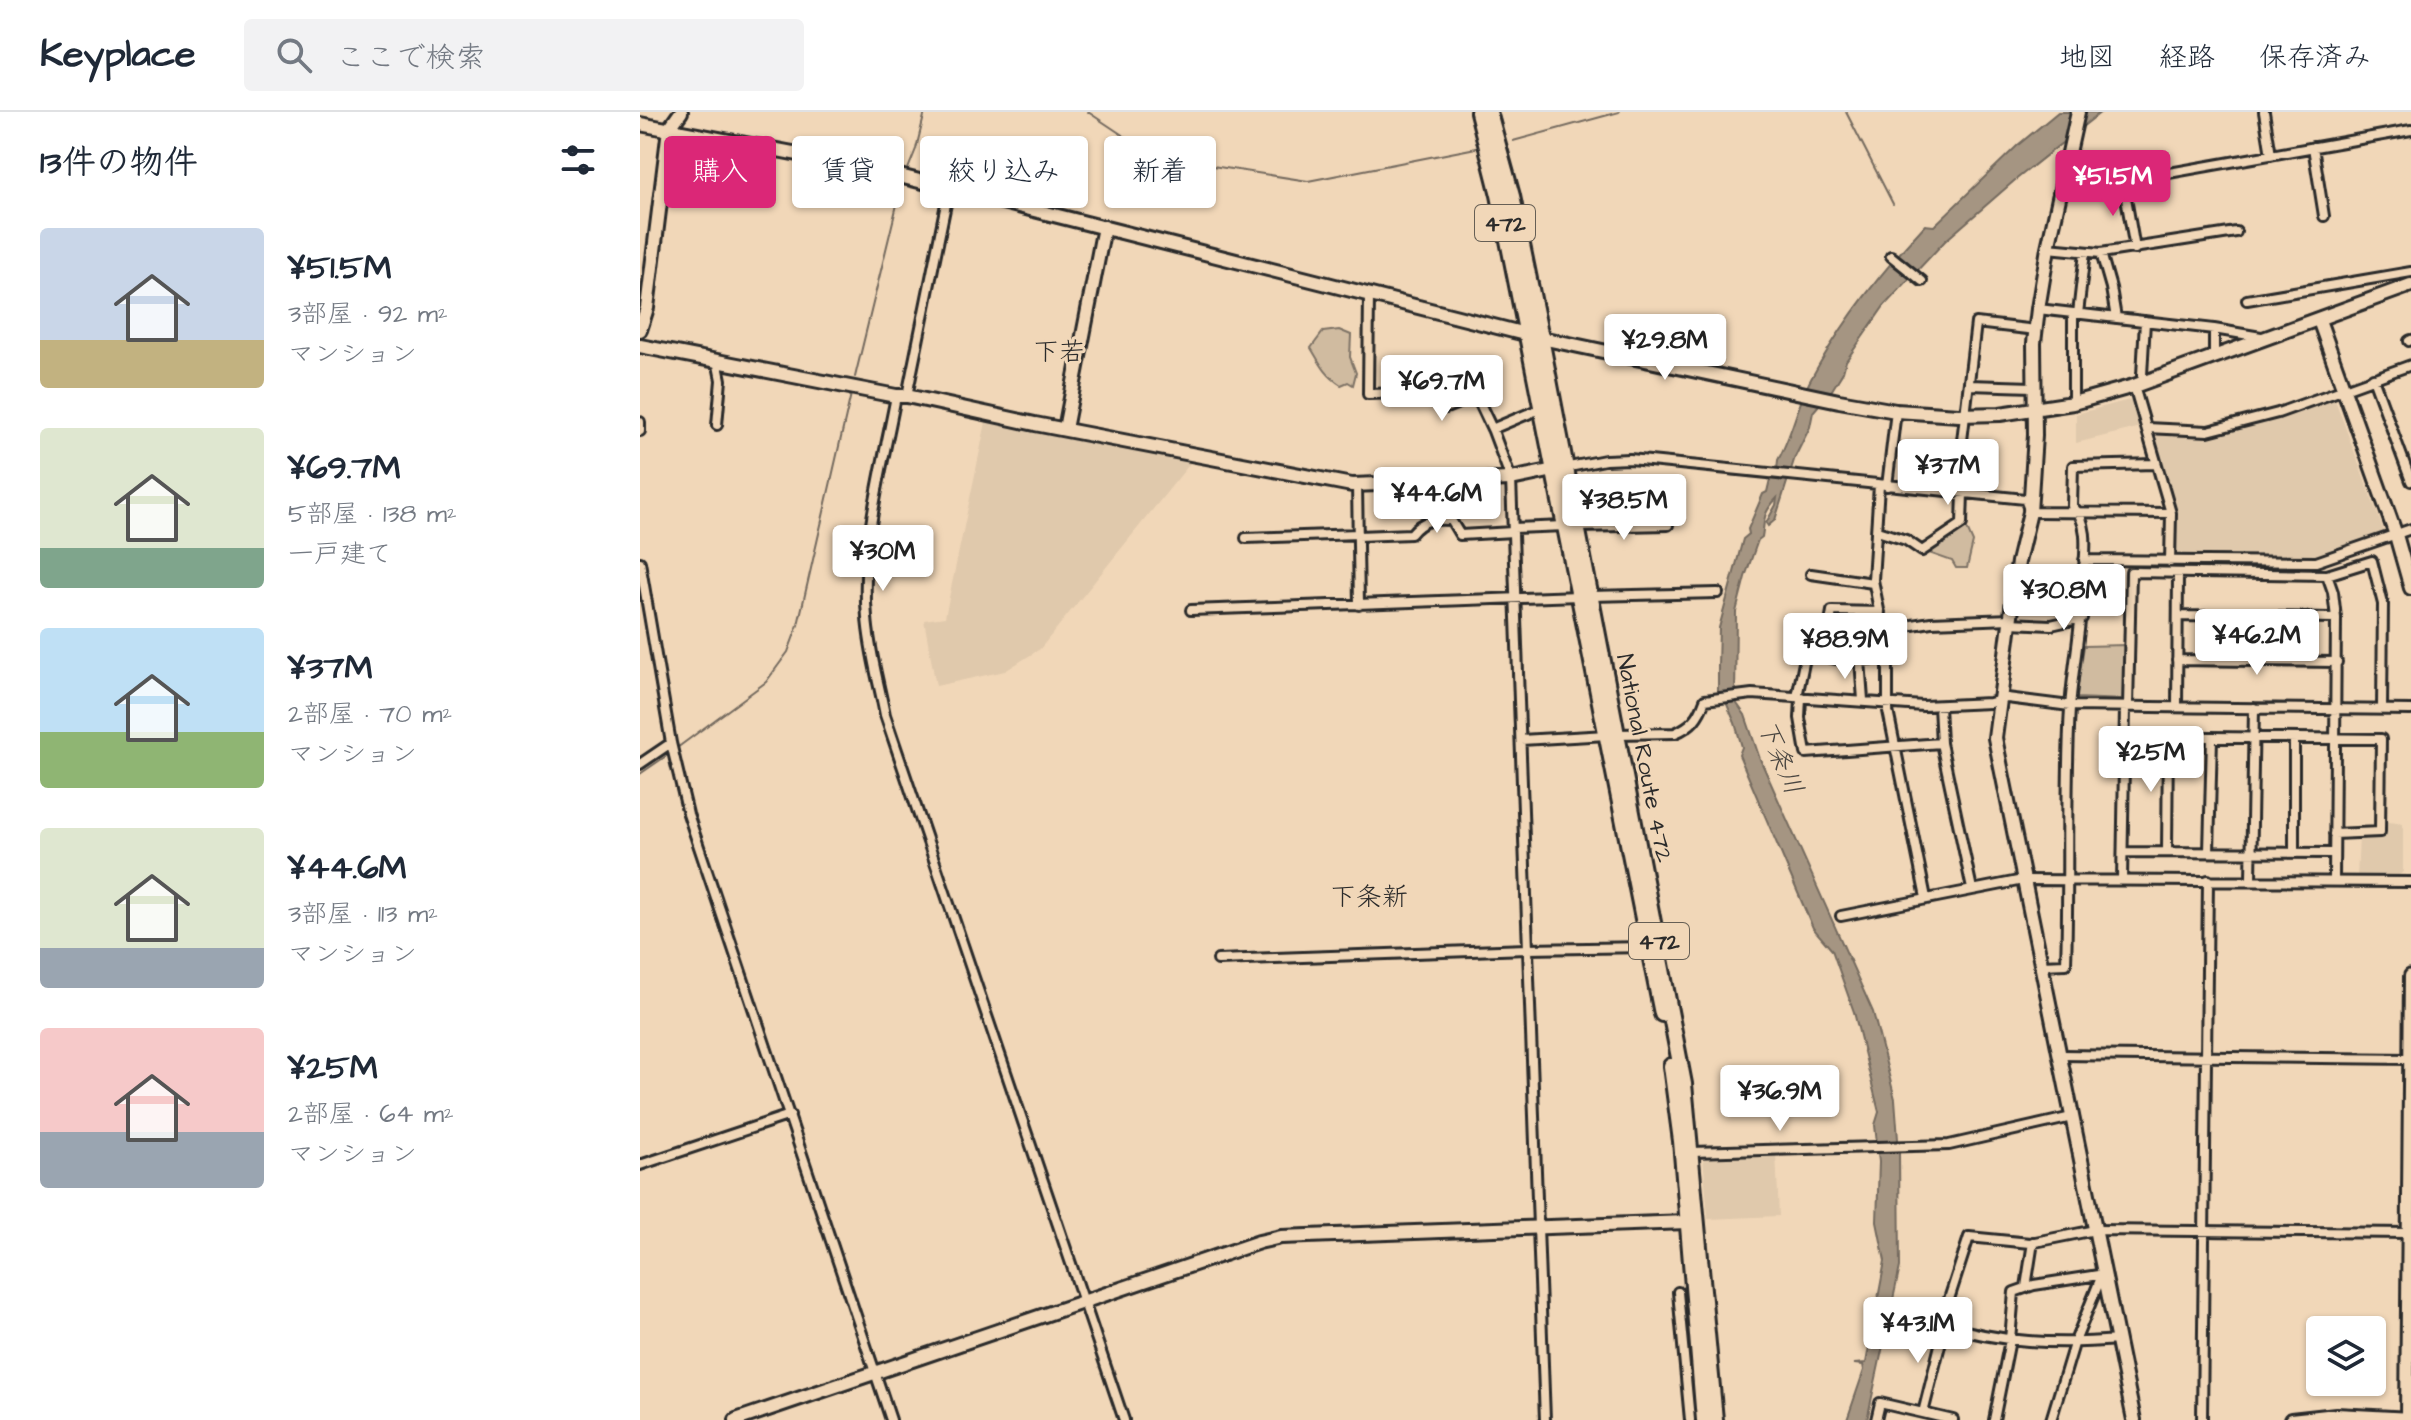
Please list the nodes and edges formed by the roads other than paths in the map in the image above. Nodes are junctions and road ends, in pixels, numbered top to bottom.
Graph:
1 (681, 112) edge
2 (1478, 112) edge
3 (1489, 112) edge
4 (2078, 112) edge
5 (2264, 112) edge
6 (640, 124) edge
7 (669, 129) junction
8 (2411, 130) edge
9 (2313, 147) junction
10 (2271, 155) junction
11 (2123, 181) junction
12 (920, 182) edge
13 (2062, 192) junction
14 (945, 208) edge
15 (1026, 208) edge
16 (2324, 216) dead end
17 (1104, 227) junction
18 (2236, 232) dead end
19 (2048, 248) junction
20 (2135, 249) junction
21 (2085, 252) junction
22 (2101, 253) junction
23 (1891, 256) dead end
24 (2411, 272) edge
25 (1920, 280) dead end
26 (2411, 285) edge
27 (1369, 294) junction
28 (2247, 300) dead end
29 (2038, 309) junction
30 (2076, 313) junction
31 (2116, 318) junction
32 (2319, 320) junction
33 (2145, 321) junction
34 (2214, 329) junction
35 (640, 330) edge
36 (2036, 330) junction
37 (1534, 336) junction
38 (2266, 338) junction
39 (640, 346) edge
40 (2214, 357) junction
41 (717, 360) junction
42 (2411, 365) edge
43 (2373, 378) junction
44 (1438, 383) junction
45 (2140, 384) junction
46 (1969, 385) junction
47 (2033, 387) junction
48 (2342, 389) junction
49 (902, 396) junction
50 (1477, 396) junction
51 (2073, 403) junction
52 (1542, 408) junction
53 (2035, 409) junction
54 (1896, 411) junction
55 (1965, 415) junction
56 (640, 422) edge
57 (717, 425) dead end
58 (2147, 428) junction
59 (1065, 429) junction
60 (1492, 429) junction
61 (640, 431) edge
62 (2156, 464) junction
63 (1560, 469) junction
64 (1511, 479) junction
65 (2411, 481) edge
66 (1429, 483) junction
67 (1357, 485) junction
68 (1883, 485) junction
69 (1959, 492) junction
70 (2030, 512) junction
71 (2080, 513) junction
72 (2171, 513) junction
73 (1430, 519) junction
74 (1668, 525) dead end
75 (1571, 527) junction
76 (2411, 529) edge
77 (1513, 530) junction
78 (1877, 531) junction
79 (1358, 535) junction
80 (2396, 535) junction
81 (1246, 538) dead end
82 (2084, 560) junction
83 (640, 562) edge
84 (2170, 562) junction
85 (2178, 573) junction
86 (1811, 574) dead end
87 (2327, 575) junction
88 (1873, 583) junction
89 (2411, 588) edge
90 (642, 590) edge
91 (1718, 593) dead end
92 (1585, 596) junction
93 (1515, 600) junction
94 (1359, 605) junction
95 (1191, 610) dead end
96 (1880, 612) junction
97 (2178, 616) junction
98 (2082, 618) junction
99 (2336, 618) junction
100 (2010, 621) junction
101 (1888, 629) junction
102 (1824, 657) junction
103 (1888, 657) junction
104 (1860, 660) junction
105 (2177, 660) junction
106 (2337, 662) junction
107 (1799, 697) junction
108 (1863, 700) junction
109 (1999, 700) junction
110 (1889, 704) junction
111 (1939, 706) junction
112 (2070, 706) junction
113 (2127, 707) junction
114 (2177, 707) junction
115 (2254, 708) junction
116 (2336, 709) junction
117 (2382, 709) junction
118 (2411, 710) edge
119 (1612, 735) junction
120 (2125, 736) junction
121 (2168, 737) junction
122 (2212, 737) junction
123 (2254, 738) junction
124 (2294, 738) junction
125 (2336, 739) junction
126 (1521, 740) junction
127 (671, 743) junction
128 (1941, 743) junction
129 (1895, 748) junction
130 (640, 764) edge
131 (2334, 834) junction
132 (2123, 852) junction
133 (2167, 852) junction
134 (2209, 852) junction
135 (2251, 853) junction
136 (2294, 853) junction
137 (2334, 853) junction
138 (2023, 880) junction
139 (2069, 880) junction
140 (2122, 880) junction
141 (2208, 880) junction
142 (2251, 880) junction
143 (2334, 881) junction
144 (2411, 882) edge
145 (1972, 889) junction
146 (1926, 898) junction
147 (1841, 916) dead end
148 (1648, 947) junction
149 (1527, 949) junction
150 (1218, 960) dead end
151 (2041, 965) junction
152 (2411, 976) edge
153 (2059, 1055) junction
154 (2206, 1057) junction
155 (2410, 1059) edge
156 (790, 1115) junction
157 (2072, 1117) junction
158 (1692, 1152) junction
159 (640, 1165) edge
160 (1687, 1222) junction
161 (1538, 1228) junction
162 (2095, 1230) junction
163 (2205, 1231) junction
164 (2410, 1233) edge
165 (2033, 1242) junction
166 (2104, 1275) junction
167 (2026, 1287) junction
168 (1678, 1292) dead end
169 (1083, 1302) junction
170 (1945, 1325) junction
171 (2010, 1340) junction
172 (2118, 1340) junction
173 (2074, 1344) junction
174 (876, 1373) junction
175 (1923, 1413) junction
176 (2347, 1417) edge
177 (1941, 1419) edge
178 (2409, 1419) edge
179 (736, 1420) edge
180 (891, 1420) edge
181 (1124, 1420) edge
182 (1545, 1420) edge
183 (1690, 1420) edge
184 (1704, 1420) edge
185 (1715, 1420) edge
186 (1876, 1420) edge
187 (1953, 1420) edge
188 (1994, 1420) edge
189 (2051, 1420) edge
190 (2134, 1420) edge
191 (2202, 1420) edge
192 (2291, 1420) edge

1 - 7 street
2 - 37 highway, National Route 472 / 472
3 - 37 highway, National Route 472 / 472
4 - 13 street
5 - 10 street
6 - 7 street
7 - 12 street
7 - 35 street
8 - 9 street
9 - 10 street
9 - 16 street
10 - 11 street
11 - 13 street
11 - 20 street
13 - 19 street
14 - 49 street
15 - 17 street
17 - 27 street
17 - 59 street
18 - 20 street
19 - 21 street
19 - 29 street
20 - 22 street
21 - 22 street
21 - 30 street
22 - 31 street
23 - 25 street
24 - 28 street
26 - 32 street
27 - 37 street
27 - 44 street
29 - 30 street
29 - 36 street
30 - 31 street
30 - 51 street
31 - 33 street
32 - 38 street
32 - 48 street
33 - 34 street
33 - 45 street
34 - 38 street
34 - 40 street
36 - 46 street
36 - 47 street
37 - 52 highway, National Route 472 / 472
37 - 54 street
37 - 63 highway, National Route 472 / 472
38 - 40 street
39 - 41 street
40 - 45 street
41 - 49 street
41 - 57 street
42 - 43 street
43 - 48 street
43 - 65 street
44 - 50 street
44 - 50 street
45 - 51 street
45 - 58 street
46 - 47 street
46 - 55 street
47 - 53 street
48 - 58 street
48 - 80 street
49 - 59 street
49 - 169 street
50 - 60 street
51 - 53 street
52 - 60 street
52 - 63 highway, National Route 472 / 472
53 - 55 street
53 - 70 street
54 - 55 street
54 - 68 street
55 - 69 street
56 - 61 street
58 - 62 street
59 - 67 street
60 - 64 street
62 - 71 street
62 - 72 street
63 - 64 street
63 - 68 street
63 - 75 highway, National Route 472 / 472
64 - 66 street
64 - 77 street
66 - 67 street
66 - 73 street
67 - 79 street
68 - 69 street
68 - 78 street
69 - 70 street
69 - 78 street
70 - 71 street
70 - 100 street
71 - 72 street
71 - 82 street
72 - 84 street
73 - 77 street
73 - 79 street
74 - 75 street
75 - 77 street
75 - 92 highway, National Route 472 / 472
76 - 80 street
77 - 93 street
78 - 88 street
79 - 81 street
79 - 94 street
80 - 84 street
80 - 89 street
82 - 84 street
82 - 98 street
83 - 90 street
85 - 87 street
85 - 97 street
85 - 113 street
86 - 88 street
87 - 99 street
87 - 117 street
88 - 96 street
90 - 127 street
91 - 92 street
92 - 93 street
92 - 119 highway, National Route 472 / 472
93 - 94 street
93 - 126 street
94 - 95 street
96 - 101 street
96 - 102 street
97 - 99 street
97 - 105 street
98 - 100 street
98 - 112 street
99 - 106 street
100 - 101 street
100 - 109 street
101 - 103 street
102 - 104 street
102 - 107 street
103 - 104 street
103 - 110 street
104 - 108 street
105 - 106 street
105 - 114 street
106 - 116 street
107 - 108 street
107 - 119 street
107 - 129 street
108 - 110 street
109 - 111 street
109 - 112 street
109 - 138 street
110 - 111 street
110 - 129 street
111 - 128 street
112 - 113 street
112 - 139 street
113 - 114 street
113 - 120 street
114 - 115 street
115 - 116 street
115 - 123 street
116 - 117 street
116 - 125 street
117 - 118 street
119 - 126 street
119 - 148 highway, National Route 472 / 472
119 - 158 highway, National Route 472 / 472
120 - 121 street
120 - 132 street
121 - 122 street
121 - 133 street
122 - 123 street
122 - 134 street
123 - 124 street
123 - 135 street
124 - 125 street
124 - 136 street
125 - 131 street
125 - 131 street
126 - 149 street
127 - 130 street
127 - 156 street
128 - 129 street
128 - 145 street
129 - 146 street
131 - 137 street
132 - 133 street
132 - 140 street
133 - 134 street
134 - 135 street
135 - 136 street
135 - 142 street
136 - 137 street
137 - 143 street
138 - 139 street
138 - 145 street
138 - 151 street
139 - 140 street
139 - 151 street
140 - 141 street
141 - 142 street
141 - 154 street
142 - 143 street
143 - 144 street
145 - 146 street
146 - 147 street
148 - 149 street
148 - 160 highway, National Route 472 / 472
149 - 150 street
149 - 161 street
151 - 153 street
152 - 155 street
153 - 154 street
153 - 157 street
154 - 155 street
154 - 163 street
155 - 164 street
156 - 159 street
156 - 174 street
157 - 158 street
157 - 162 street
158 - 185 highway, National Route 472 / 472
160 - 161 street
160 - 184 highway, National Route 472 / 472
161 - 169 street
161 - 182 street
162 - 163 street
162 - 165 street
162 - 166 street
163 - 164 street
163 - 191 street
164 - 178 street
165 - 167 street
165 - 170 street
166 - 167 street
166 - 172 street
166 - 173 street
167 - 171 street
168 - 183 street
169 - 174 street
169 - 181 street
170 - 171 street
170 - 175 street
171 - 173 street
171 - 188 street
172 - 173 street
172 - 190 street
173 - 189 street
174 - 179 street
174 - 180 street
175 - 177 street
175 - 186 street
176 - 178 street
176 - 192 street
177 - 187 street

